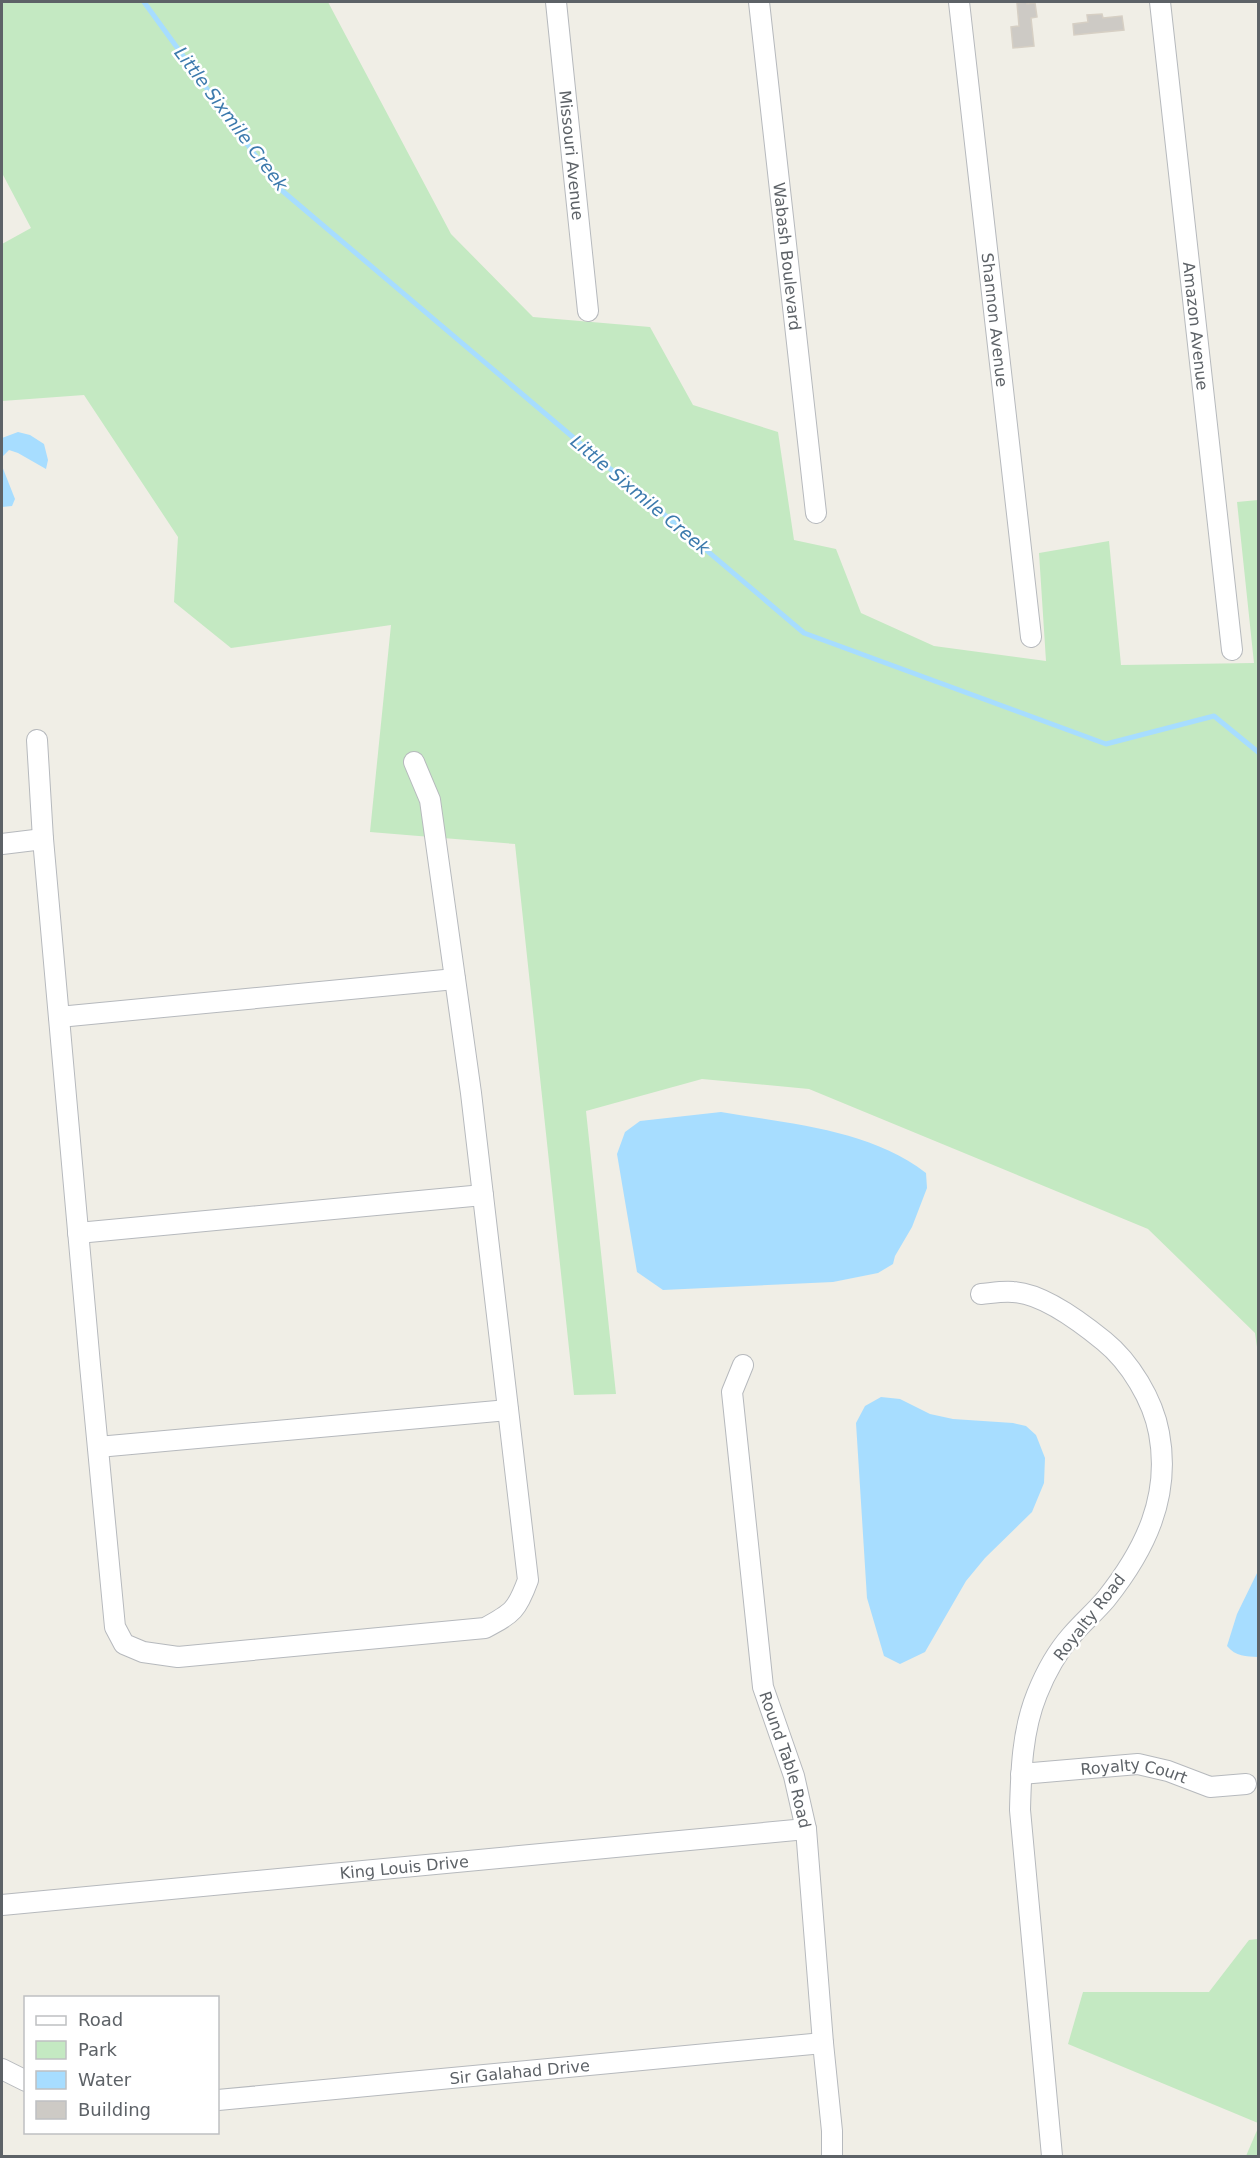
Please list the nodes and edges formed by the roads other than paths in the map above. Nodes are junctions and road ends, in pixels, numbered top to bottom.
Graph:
1 (556, 2) edge
2 (759, 2) edge
3 (959, 2) edge
4 (1160, 2) edge
5 (588, 311) dead end
6 (816, 513) dead end
7 (1031, 637) dead end
8 (1232, 650) dead end
9 (37, 740) dead end
10 (414, 762) dead end
11 (43, 839) junction
12 (2, 844) edge
13 (455, 979) junction
14 (59, 1017) junction
15 (483, 1195) junction
16 (78, 1233) junction
17 (981, 1294) dead end
18 (743, 1365) dead end
19 (508, 1410) junction
20 (98, 1447) junction
21 (1021, 1774) junction
22 (1246, 1784) dead end
23 (806, 1829) junction
24 (2, 1905) edge
25 (823, 2043) junction
26 (2, 2069) edge
27 (24, 2080) edge
28 (219, 2100) edge
29 (832, 2157) edge
30 (1052, 2157) edge

1 - 5 street, Missouri Avenue
2 - 6 street, Wabash Boulevard
3 - 7 street, Shannon Avenue
4 - 8 street, Amazon Avenue
9 - 11 street
10 - 13 street
11 - 12 street
11 - 14 street
13 - 14 street
13 - 15 street
14 - 16 street
15 - 16 street
15 - 19 street
16 - 20 street
17 - 21 street, Royalty Road
18 - 23 street, Round Table Road
19 - 20 street
19 - 20 street
21 - 22 street, Royalty Court
21 - 30 street, Royalty Road
23 - 24 street, King Louis Drive
23 - 25 street, Round Table Road
25 - 28 street, Sir Galahad Drive
25 - 29 street, Round Table Road
26 - 27 street

